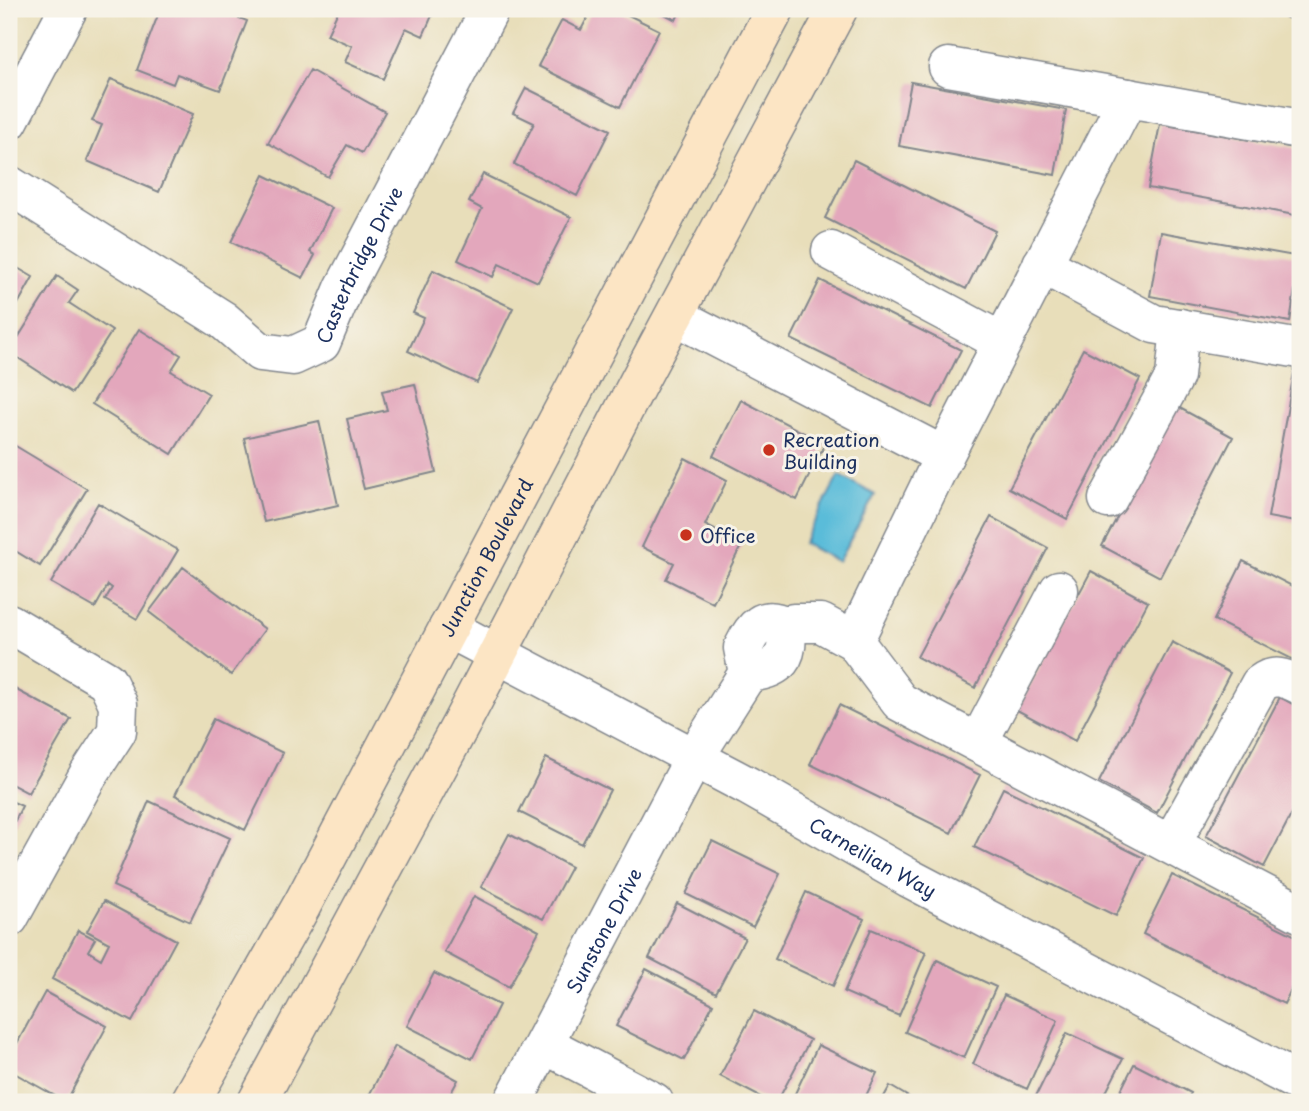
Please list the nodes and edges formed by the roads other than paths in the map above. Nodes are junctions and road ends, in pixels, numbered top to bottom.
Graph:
1 (68, 9) edge
2 (490, 9) edge
3 (775, 9) edge
4 (838, 9) edge
5 (1291, 9) edge
6 (1300, 10) edge
7 (948, 67) dead end
8 (1128, 98) junction
9 (9, 121) edge
10 (1300, 129) edge
11 (9, 185) edge
12 (831, 251) dead end
13 (1042, 264) junction
14 (674, 316) junction
15 (1180, 328) junction
16 (1002, 342) junction
17 (1300, 349) edge
18 (944, 456) junction
19 (1108, 499) dead end
20 (1059, 590) dead end
21 (9, 624) edge
22 (448, 628) junction
23 (854, 641) junction
24 (497, 654) junction
25 (1300, 685) edge
26 (978, 743) junction
27 (694, 758) junction
28 (1171, 844) junction
29 (1300, 913) edge
30 (9, 918) edge
31 (544, 1044) junction
32 (1300, 1083) edge
33 (190, 1102) edge
34 (257, 1102) edge
35 (513, 1102) edge
36 (654, 1102) edge

1 - 9 street
2 - 11 street, Casterbridge Drive
3 - 22 main road, Junction Boulevard
4 - 14 main road
5 - 6 lane
7 - 8 street
8 - 10 street
8 - 13 street
12 - 16 street
13 - 15 street
13 - 16 street
14 - 18 street
14 - 24 main road
15 - 17 street
15 - 19 street
16 - 18 street
18 - 23 street
20 - 26 street
21 - 30 street
22 - 24 street, Carneilian Way
22 - 33 main road, Junction Boulevard
23 - 26 street
23 - 27 street, Sunstone Drive
24 - 27 street, Carneilian Way
24 - 34 main road
25 - 28 street
26 - 28 street
27 - 31 street, Sunstone Drive
27 - 32 street, Carneilian Way
28 - 29 street
31 - 35 street, Sunstone Drive
31 - 36 street

